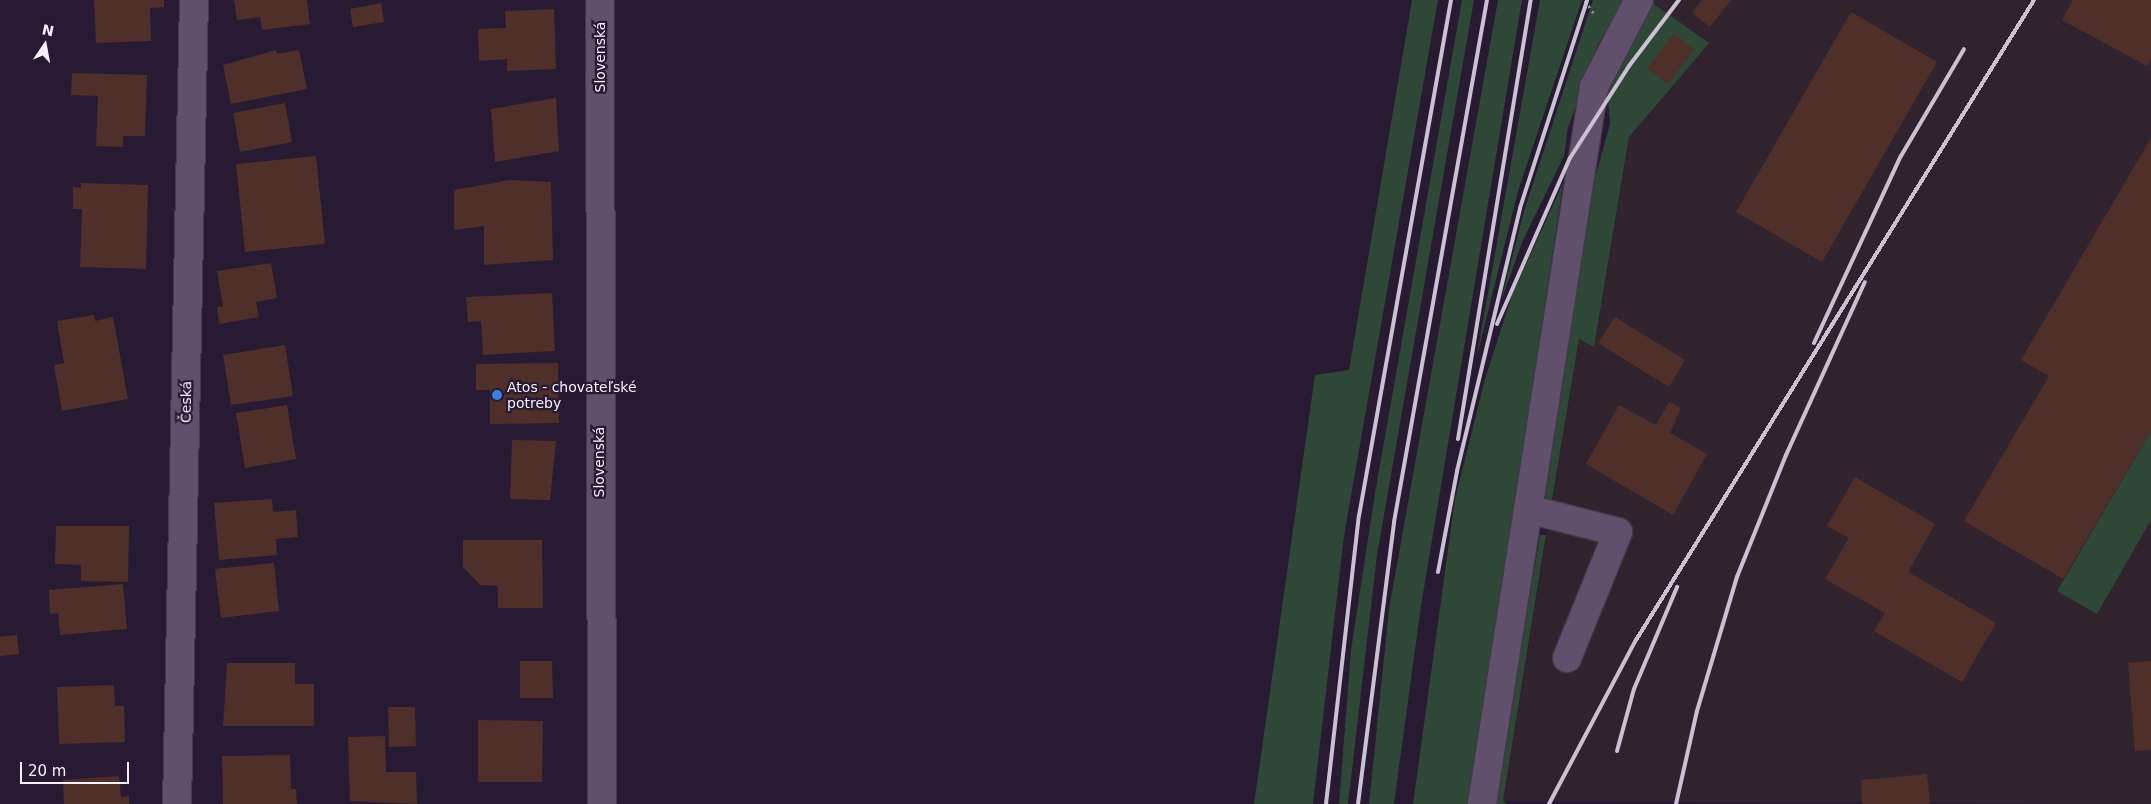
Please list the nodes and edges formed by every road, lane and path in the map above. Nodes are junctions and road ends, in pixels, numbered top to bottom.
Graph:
1 (194, 0) edge
2 (600, 0) edge
3 (1585, 0) edge
4 (1639, 0) edge
5 (1599, 20) dead end
6 (1528, 509) junction
7 (1567, 658) dead end
8 (177, 804) edge
9 (602, 804) edge
10 (1482, 804) edge

1 - 8 street, Česká
2 - 9 street, Slovenská
3 - 5 path
4 - 6 street
6 - 7 street
6 - 10 street

